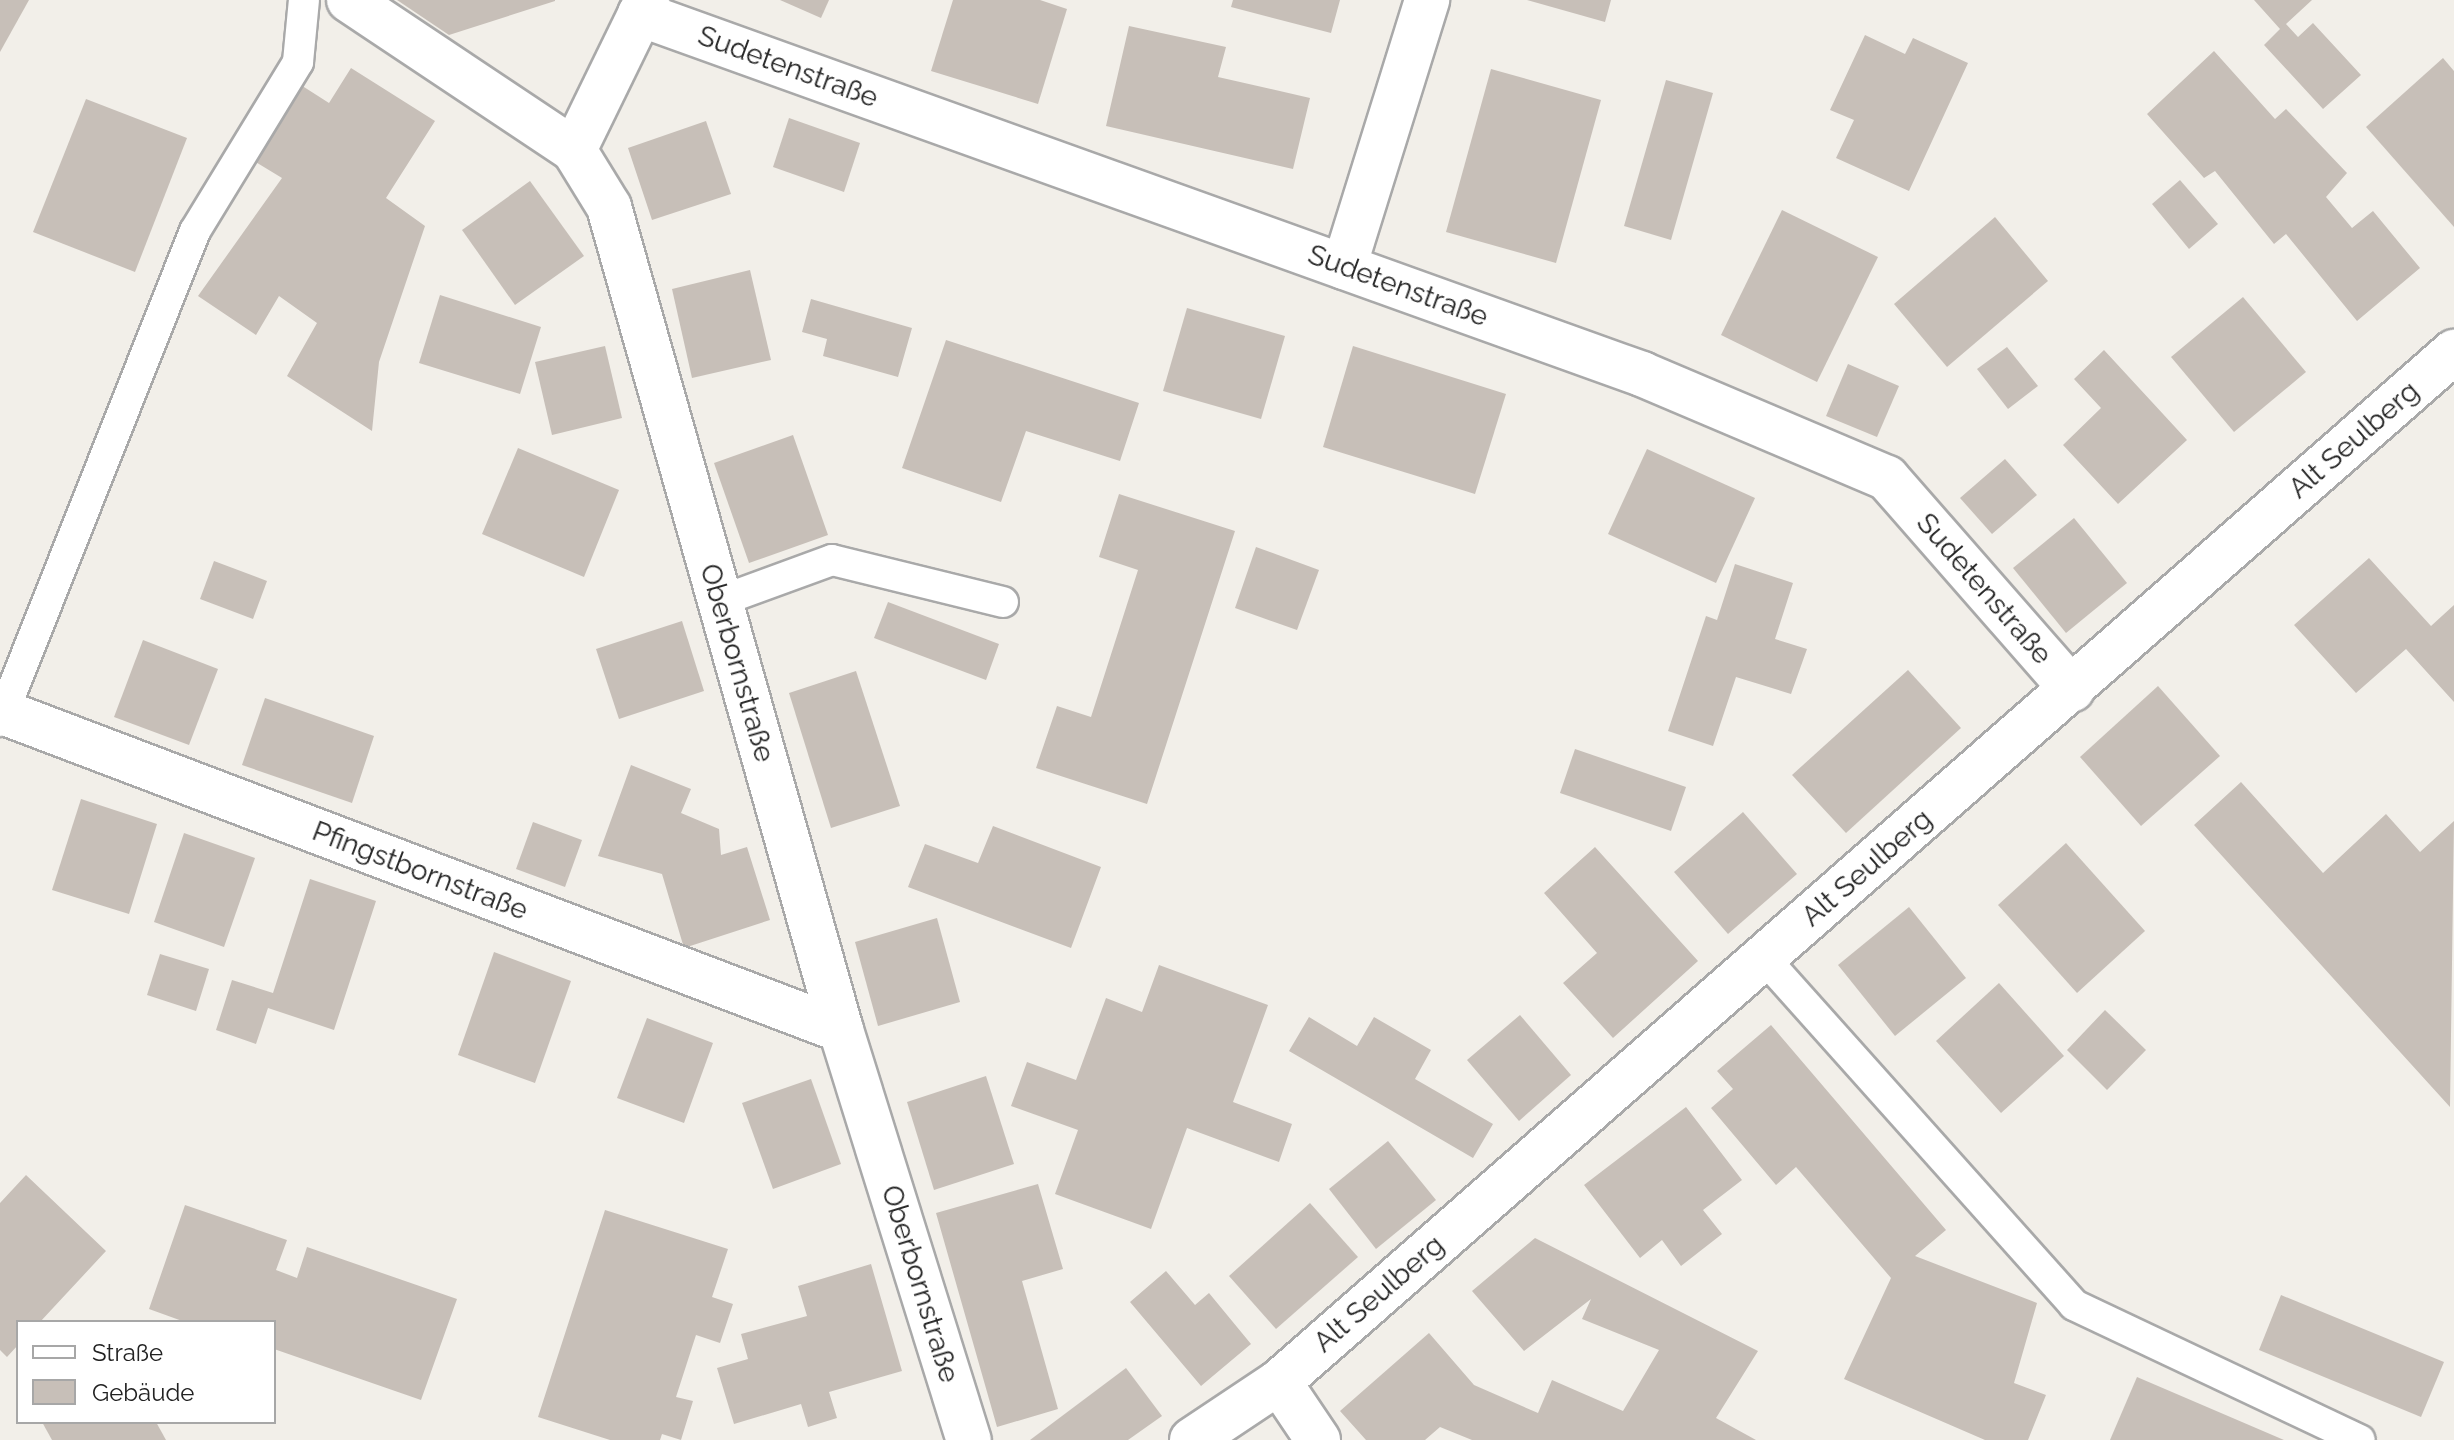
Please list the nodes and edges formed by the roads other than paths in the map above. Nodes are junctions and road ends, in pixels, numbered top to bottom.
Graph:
1 (304, 0) edge
2 (349, 0) edge
3 (1427, 0) edge
4 (643, 7) edge
5 (574, 150) junction
6 (1344, 267) junction
7 (2454, 352) edge
8 (720, 601) junction
9 (1003, 602) dead end
10 (2072, 689) junction
11 (1, 715) edge
12 (1764, 958) junction
13 (841, 1030) junction
14 (1279, 1382) junction
15 (969, 1440) edge
16 (1192, 1440) edge
17 (1318, 1440) edge
18 (2360, 1440) edge

1 - 11 lane
2 - 5 street, Oberbornstraße
3 - 6 street
4 - 5 street
4 - 6 street, Sudetenstraße
5 - 8 street, Oberbornstraße
6 - 10 street, Sudetenstraße
7 - 10 street, Alt Seulberg
8 - 9 lane
8 - 13 street, Oberbornstraße
10 - 12 street, Alt Seulberg
11 - 13 street, Pfingstbornstraße
12 - 14 street, Alt Seulberg
12 - 18 lane
13 - 15 street, Oberbornstraße
14 - 16 street, Alt Seulberg
14 - 17 street

